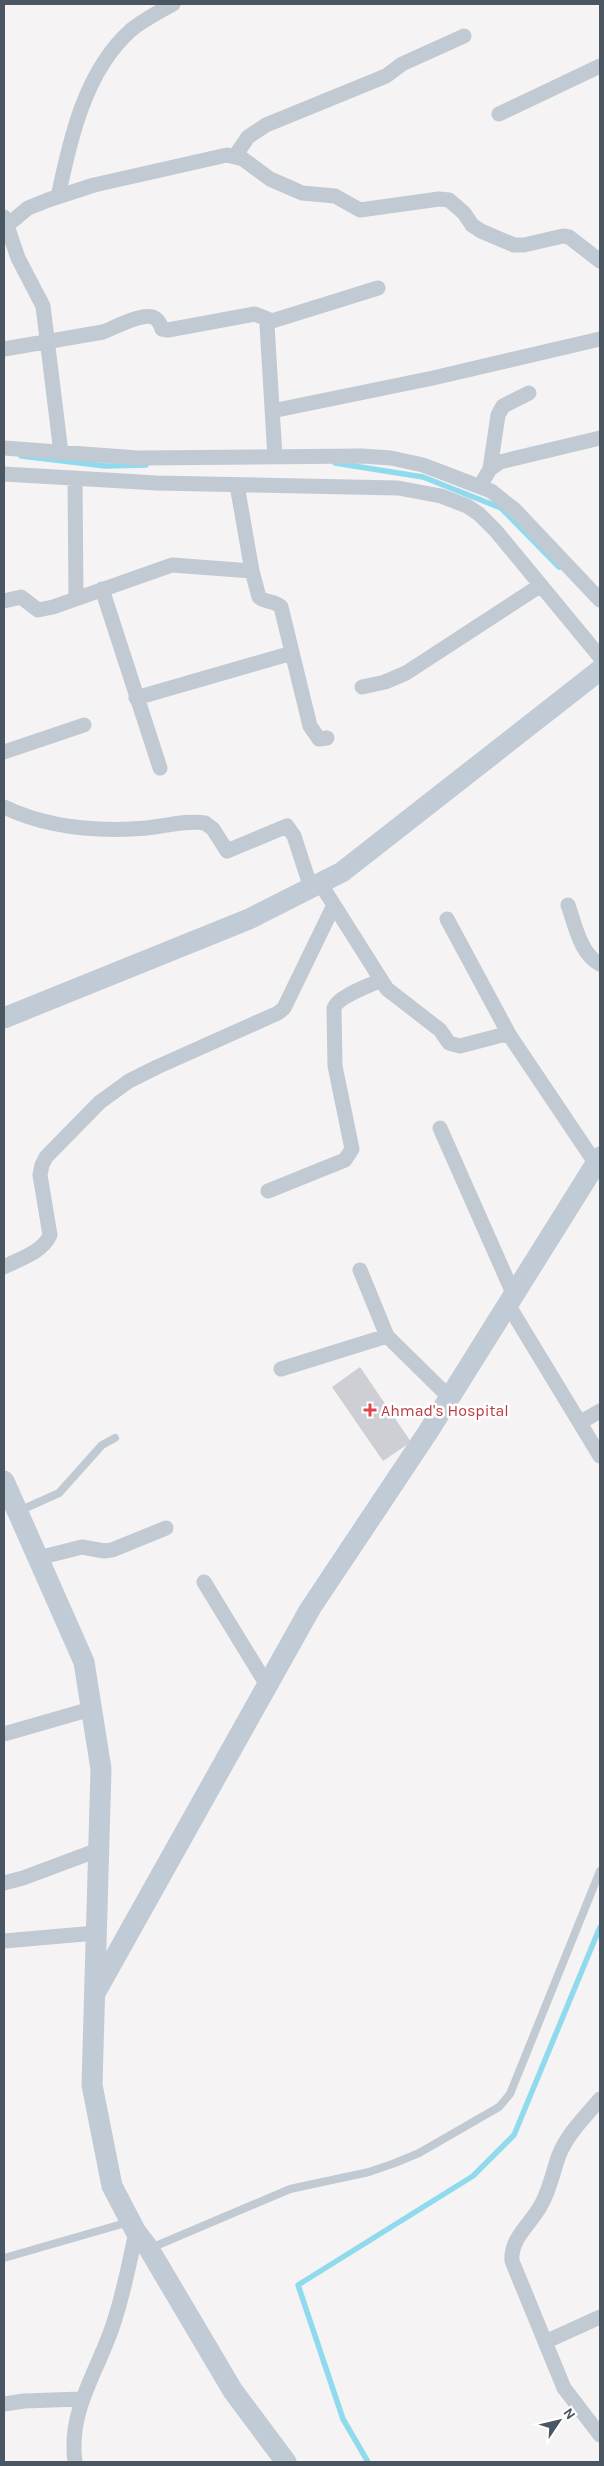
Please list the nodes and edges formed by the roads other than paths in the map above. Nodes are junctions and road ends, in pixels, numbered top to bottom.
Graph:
1 (173, 4) edge
2 (464, 36) dead end
3 (600, 66) edge
4 (499, 114) dead end
5 (235, 156) junction
6 (58, 197) junction
7 (5, 223) edge
8 (600, 262) edge
9 (378, 288) dead end
10 (272, 321) junction
11 (600, 339) edge
12 (46, 340) junction
13 (4, 349) edge
14 (529, 393) dead end
15 (272, 411) junction
16 (600, 438) edge
17 (4, 448) edge
18 (61, 453) junction
19 (275, 457) junction
20 (490, 469) junction
21 (4, 474) edge
22 (76, 478) junction
23 (237, 485) junction
24 (480, 486) junction
25 (252, 571) junction
26 (541, 585) junction
27 (102, 589) junction
28 (76, 599) junction
29 (600, 600) edge
30 (4, 601) edge
31 (292, 653) junction
32 (600, 657) edge
33 (600, 670) edge
34 (362, 687) dead end
35 (136, 698) junction
36 (84, 725) dead end
37 (327, 738) dead end
38 (4, 752) edge
39 (160, 768) dead end
40 (4, 807) edge
41 (315, 885) junction
42 (334, 905) junction
43 (568, 905) dead end
44 (447, 919) dead end
45 (600, 964) edge
46 (381, 980) junction
47 (4, 1018) edge
48 (510, 1036) junction
49 (440, 1128) dead end
50 (598, 1160) edge
51 (268, 1192) dead end
52 (4, 1267) edge
53 (360, 1270) dead end
54 (510, 1298) junction
55 (387, 1336) junction
56 (281, 1369) dead end
57 (449, 1397) junction
58 (600, 1411) edge
59 (581, 1422) junction
60 (115, 1438) dead end
61 (600, 1456) edge
62 (4, 1481) edge
63 (18, 1512) junction
64 (166, 1528) dead end
65 (38, 1558) junction
66 (204, 1582) dead end
67 (267, 1685) junction
68 (91, 1709) junction
69 (4, 1734) edge
70 (98, 1850) junction
71 (600, 1871) edge
72 (4, 1883) edge
73 (96, 1933) junction
74 (4, 1941) edge
75 (94, 1996) junction
76 (600, 2100) edge
77 (133, 2226) junction
78 (149, 2249) junction
79 (4, 2258) edge
80 (600, 2317) edge
81 (545, 2342) junction
82 (81, 2399) junction
83 (4, 2404) edge
84 (600, 2435) edge
85 (75, 2462) edge
86 (286, 2462) edge

1 - 6 street
2 - 5 street
3 - 4 street
5 - 6 street
5 - 8 street
6 - 7 street
7 - 12 street
9 - 10 street
10 - 12 street
10 - 15 street
11 - 15 street
12 - 13 street
12 - 18 street
14 - 20 street
15 - 19 street
16 - 20 street
17 - 18 street
18 - 19 street
19 - 24 street
20 - 24 street
21 - 22 street
22 - 23 street
22 - 28 street
23 - 25 street
23 - 26 street
24 - 29 street
25 - 27 street
25 - 31 street
26 - 32 street
26 - 34 street
27 - 28 street
27 - 35 street
28 - 30 street
31 - 35 street
31 - 37 street
33 - 41 street
35 - 39 street
36 - 38 street
40 - 41 street
41 - 42 street
41 - 47 street
42 - 46 street
42 - 52 street
43 - 45 street
44 - 48 street
46 - 48 street
46 - 51 street
48 - 50 street
49 - 54 street
50 - 54 street
53 - 55 street
54 - 57 street
54 - 59 street
55 - 56 street
55 - 57 street
57 - 67 street
58 - 59 street
59 - 61 street
60 - 63 lane
62 - 63 street
63 - 65 street
64 - 65 street
65 - 68 street
66 - 67 street
67 - 75 street
68 - 69 street
68 - 70 street
70 - 72 street
70 - 73 street
71 - 78 lane
73 - 74 street
73 - 75 street
75 - 77 street
76 - 81 street
77 - 78 street
77 - 79 lane
77 - 82 street
78 - 86 street
80 - 81 street
81 - 84 street
82 - 83 street
82 - 85 street

